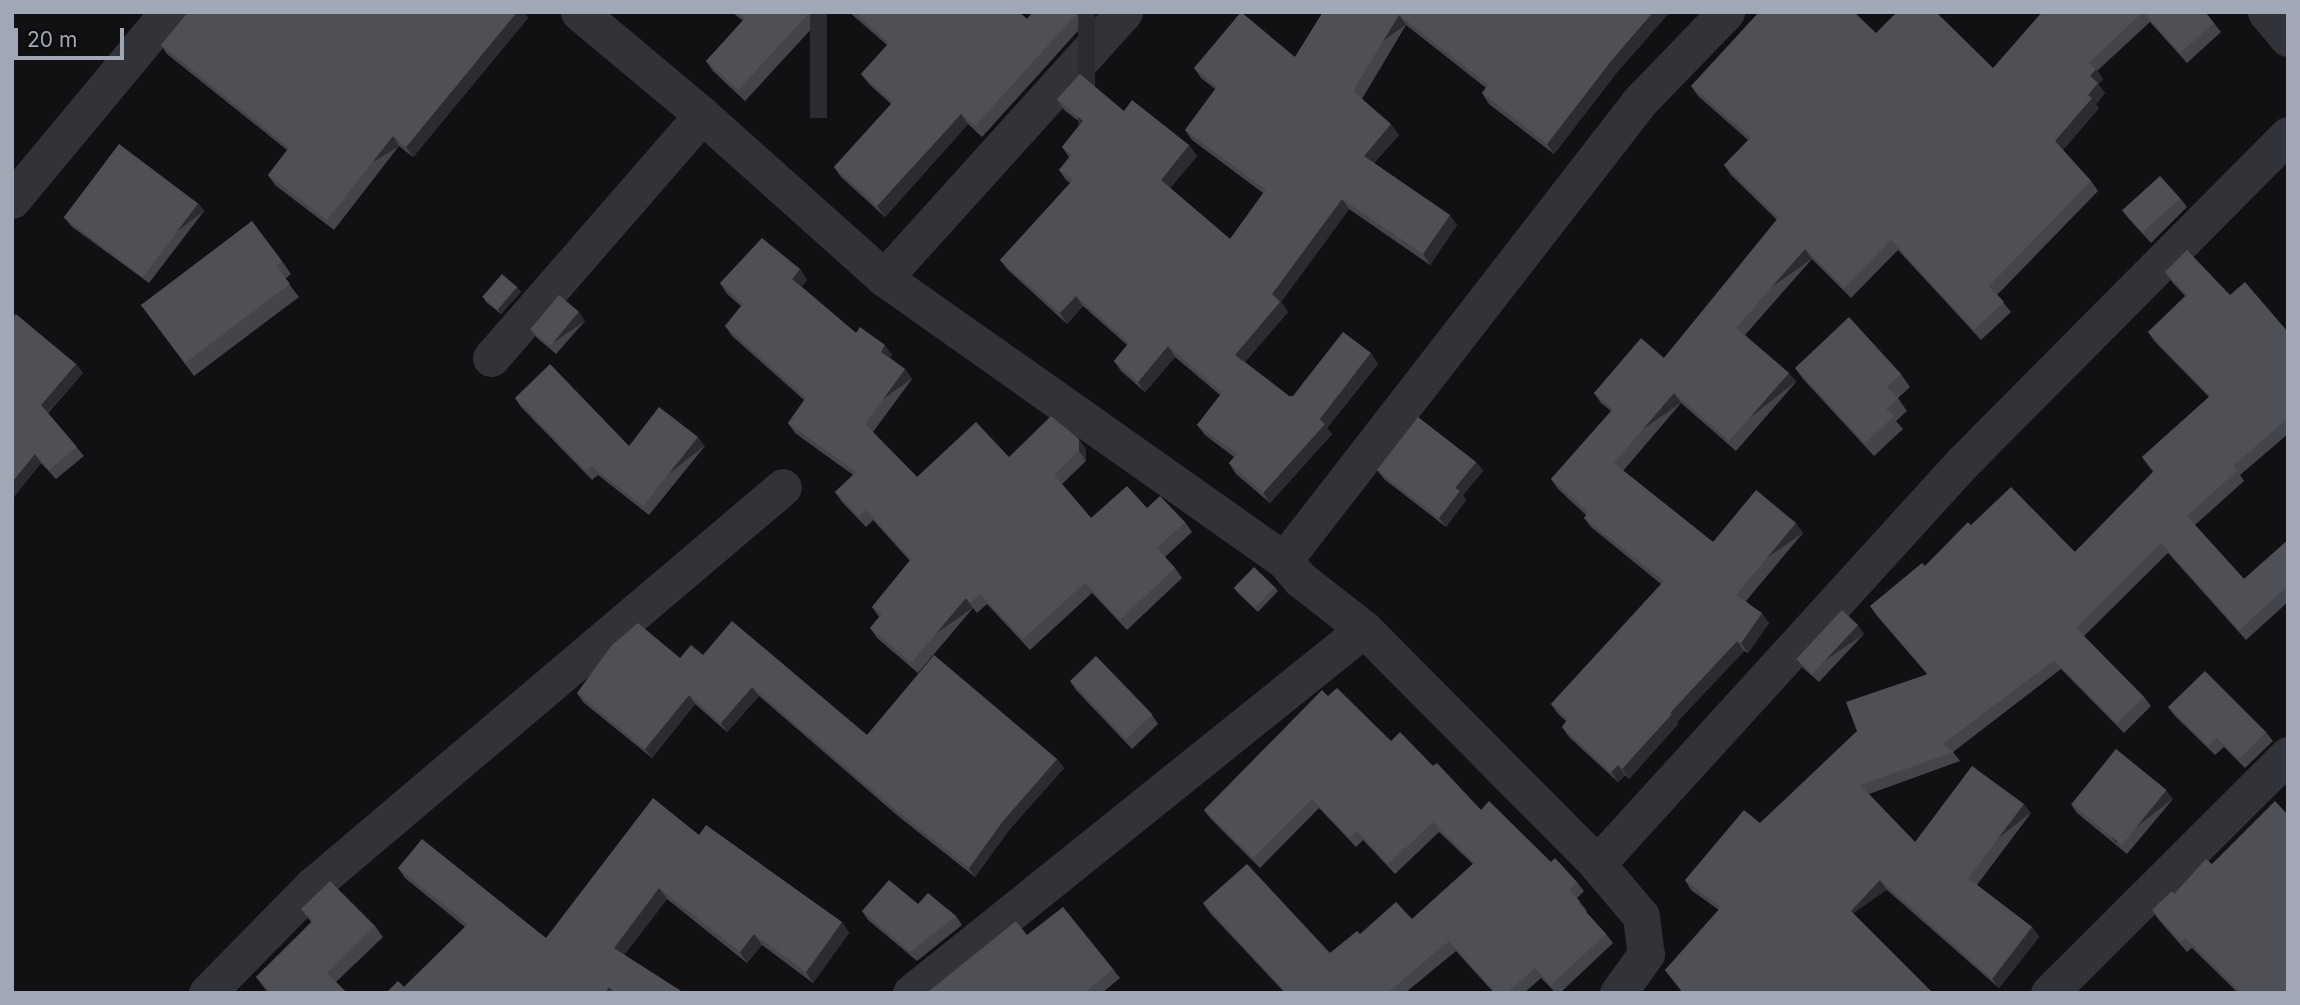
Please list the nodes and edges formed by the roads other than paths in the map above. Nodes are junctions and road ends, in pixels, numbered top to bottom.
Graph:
1 (168, 12) edge
2 (579, 12) edge
3 (1124, 12) edge
4 (1726, 12) edge
5 (2266, 12) edge
6 (2288, 38) edge
7 (702, 115) junction
8 (2288, 135) edge
9 (12, 201) edge
10 (884, 278) junction
11 (491, 358) dead end
12 (783, 487) dead end
13 (1284, 560) junction
14 (1364, 629) junction
15 (2287, 756) edge
16 (1597, 864) junction
17 (207, 993) edge
18 (911, 993) edge
19 (1618, 993) edge
20 (2049, 993) edge

1 - 9 street
2 - 7 street
3 - 10 street
4 - 13 street
5 - 6 street
7 - 10 street
7 - 11 street
8 - 16 street
10 - 13 street
12 - 17 street
13 - 14 street
14 - 16 street
14 - 18 street
15 - 20 street
16 - 19 street

